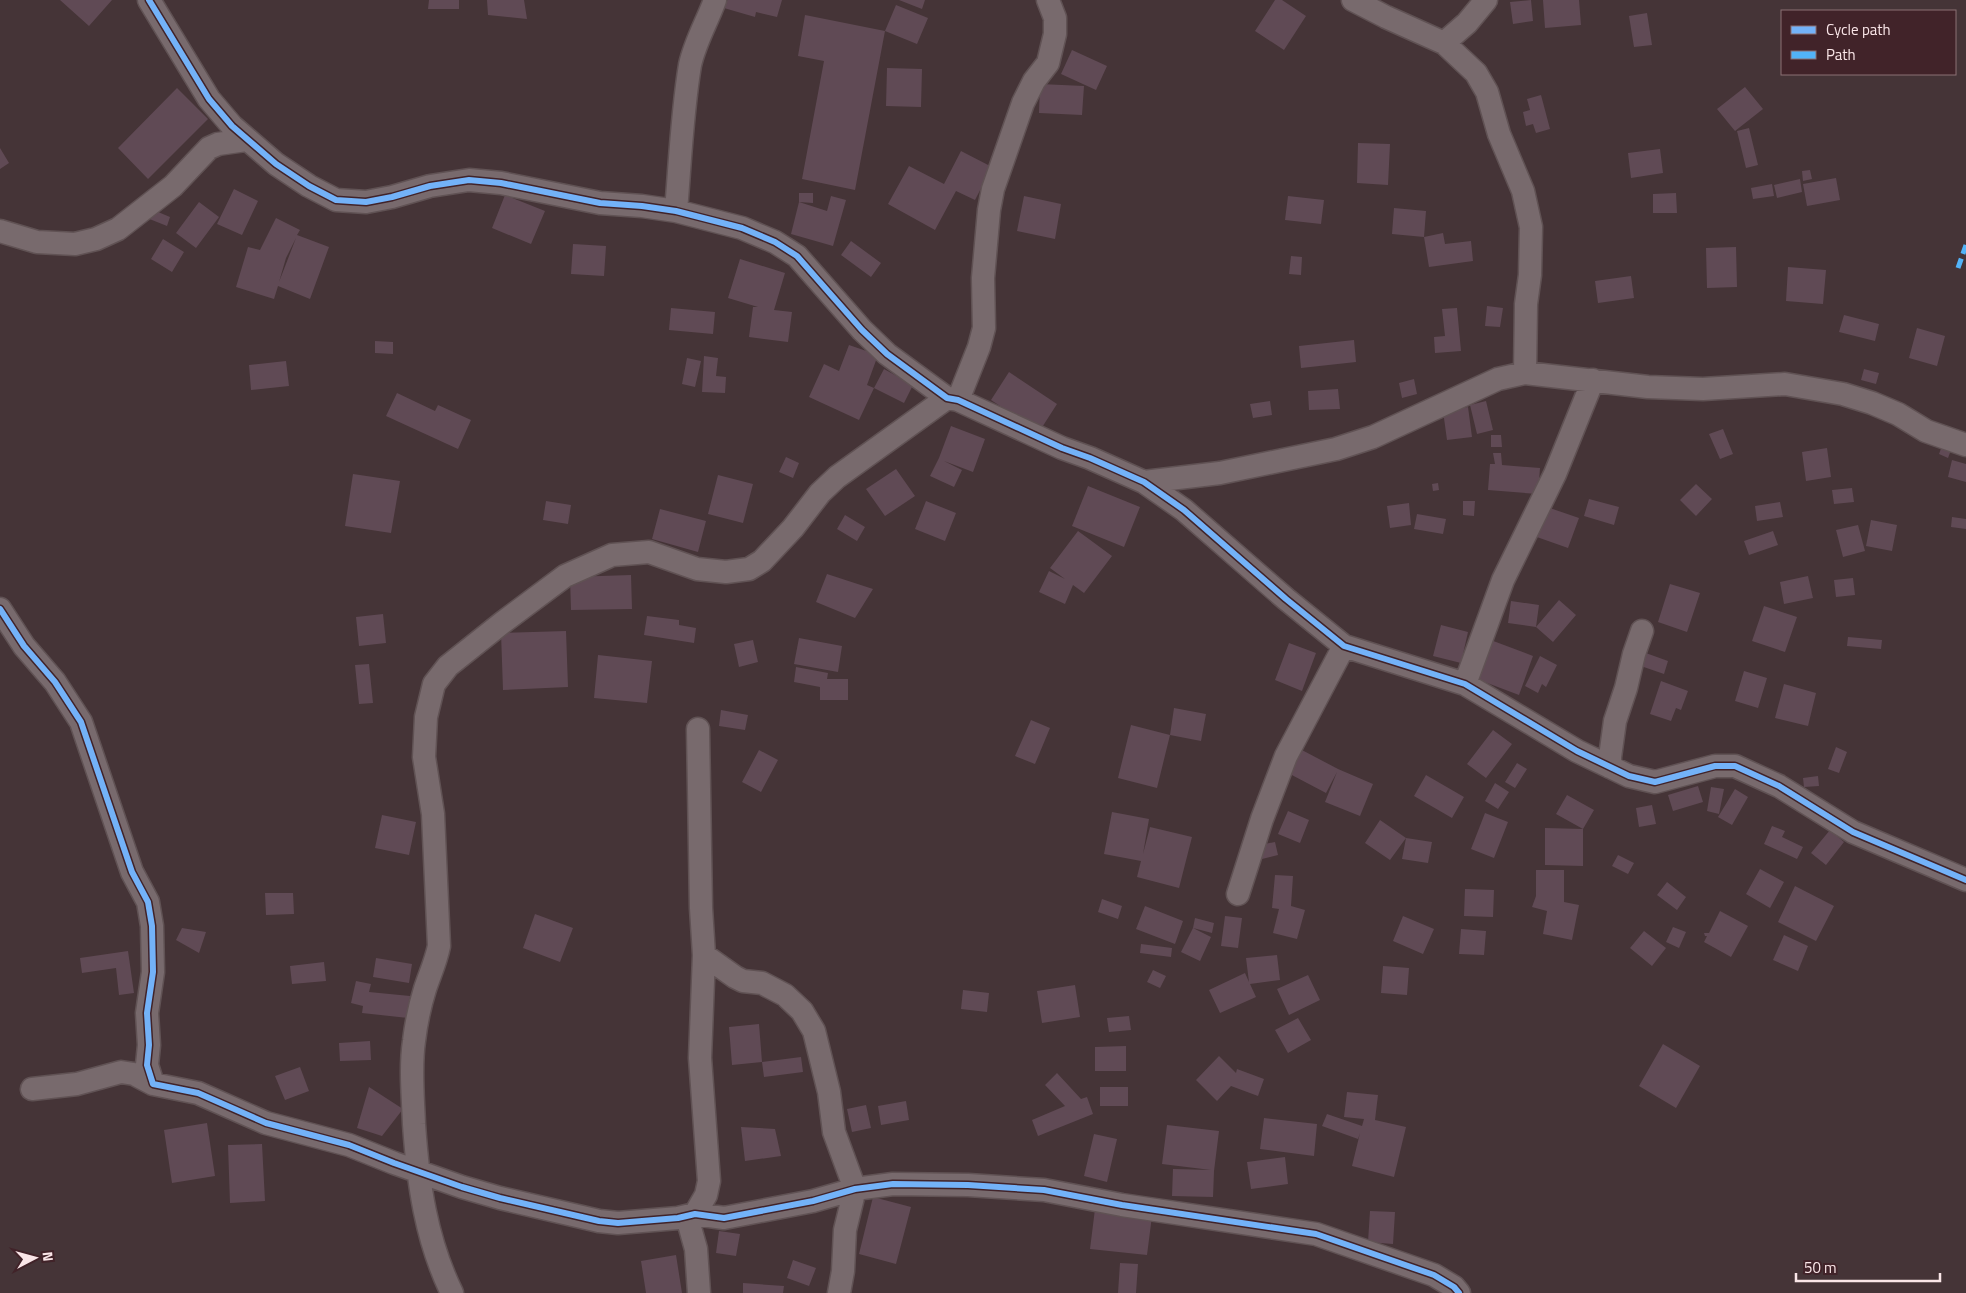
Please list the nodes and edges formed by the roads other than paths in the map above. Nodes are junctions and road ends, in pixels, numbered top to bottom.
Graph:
1 (149, 0) edge
2 (714, 0) edge
3 (1048, 0) edge
4 (1353, 0) edge
5 (1486, 0) edge
6 (1444, 43) junction
7 (246, 140) junction
8 (676, 211) junction
9 (0, 231) edge
10 (1524, 373) junction
11 (1593, 380) junction
12 (952, 399) junction
13 (1966, 445) edge
14 (1144, 482) junction
15 (0, 609) edge
16 (1642, 631) dead end
17 (1344, 646) junction
18 (1465, 684) junction
19 (698, 729) dead end
20 (1610, 767) junction
21 (1966, 880) edge
22 (1238, 894) dead end
23 (704, 955) junction
24 (153, 1084) junction
25 (32, 1090) dead end
26 (417, 1171) junction
27 (854, 1189) junction
28 (691, 1216) junction
29 (452, 1293) edge
30 (699, 1293) edge
31 (839, 1293) edge
32 (1459, 1293) edge

1 - 7 street
2 - 8 street
3 - 12 street
4 - 6 street
5 - 6 street
6 - 10 street
7 - 8 street
7 - 9 street
8 - 12 street
10 - 11 street
10 - 14 street
11 - 13 street
11 - 18 street
12 - 14 street
12 - 26 street
14 - 17 street
15 - 24 street
16 - 20 street
17 - 18 street
17 - 22 street
18 - 20 street
19 - 23 street
20 - 21 street
23 - 27 street
23 - 28 street
24 - 25 street
24 - 26 street
26 - 28 street
26 - 29 street
27 - 28 street
27 - 31 street
27 - 32 street
28 - 30 street

